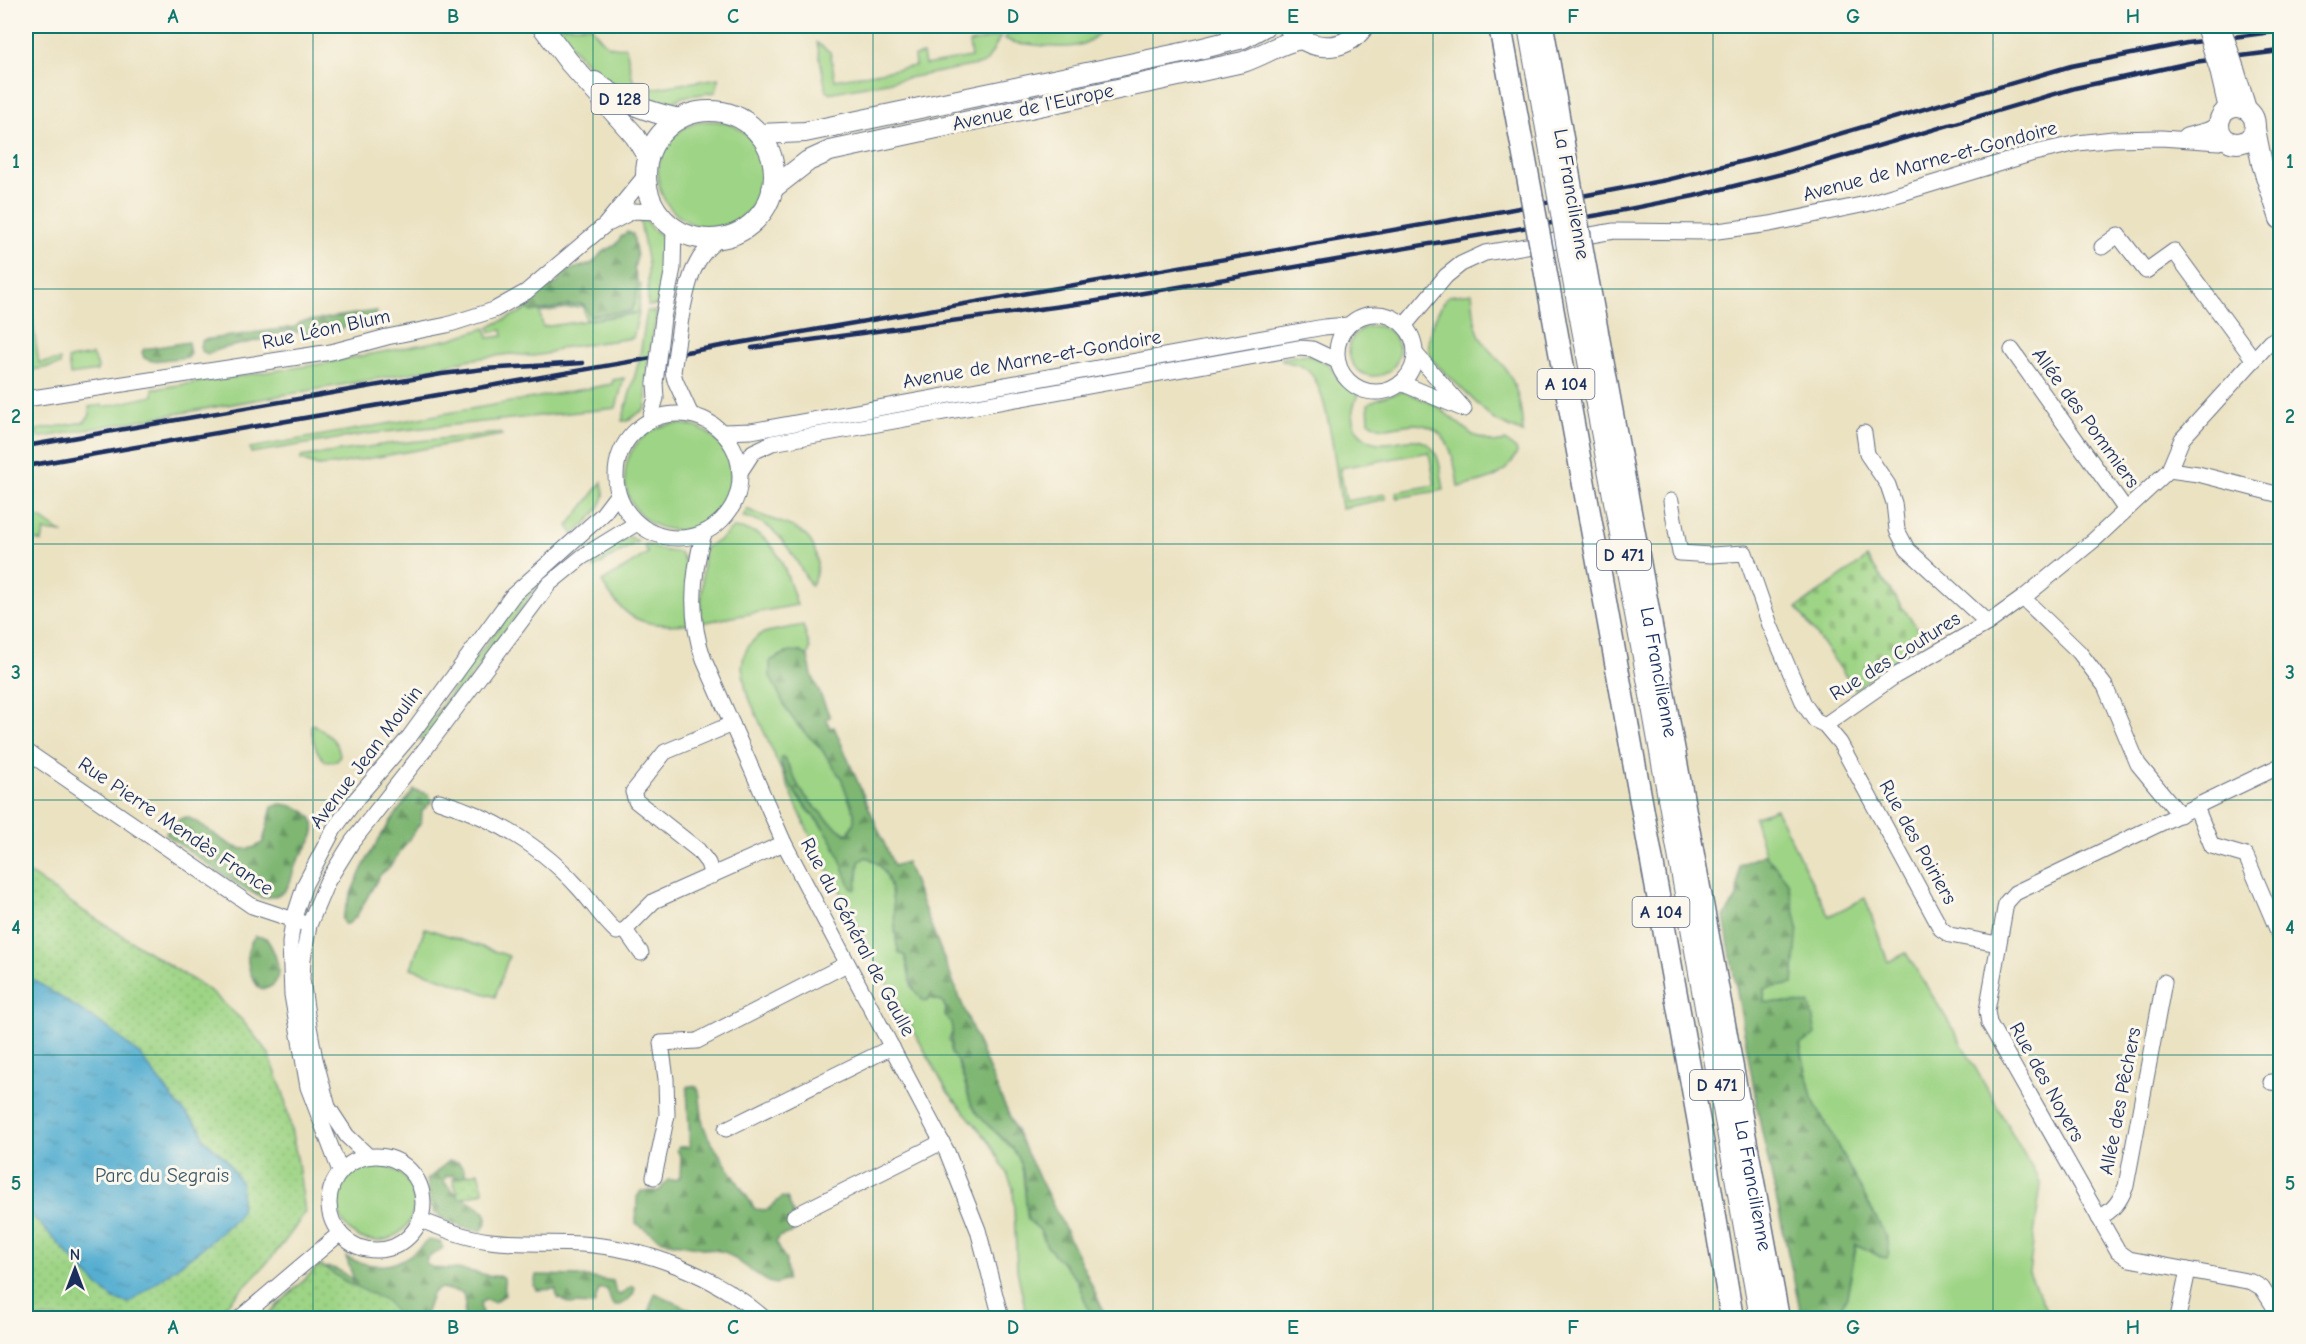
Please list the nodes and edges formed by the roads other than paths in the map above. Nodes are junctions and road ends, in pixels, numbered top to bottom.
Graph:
1 (542, 26) edge
2 (1265, 26) edge
3 (1500, 26) edge
4 (1528, 26) edge
5 (1542, 26) edge
6 (2206, 26) edge
7 (2220, 26) edge
8 (1366, 28) edge
9 (1295, 32) edge
10 (569, 62) junction
11 (2227, 69) junction
12 (679, 119) junction
13 (2232, 125) junction
14 (759, 134) junction
15 (2262, 164) junction
16 (647, 167) junction
17 (772, 189) junction
18 (658, 212) junction
19 (2280, 219) edge
20 (605, 225) junction
21 (674, 228) junction
22 (720, 238) junction
23 (2102, 247) dead end
24 (1576, 257) junction
25 (1348, 325) junction
26 (1404, 326) junction
27 (2280, 336) edge
28 (2012, 351) dead end
29 (1415, 353) junction
30 (2254, 360) junction
31 (1337, 362) junction
32 (1401, 382) junction
33 (26, 399) edge
34 (691, 414) junction
35 (650, 419) junction
36 (723, 432) junction
37 (1864, 433) dead end
38 (2169, 470) junction
39 (740, 472) junction
40 (618, 494) junction
41 (2280, 495) edge
42 (1671, 501) dead end
43 (2126, 510) junction
44 (637, 524) junction
45 (704, 532) junction
46 (678, 538) junction
47 (696, 572) junction
48 (2023, 598) junction
49 (1988, 624) junction
50 (732, 724) junction
51 (1825, 725) junction
52 (26, 751) edge
53 (2280, 766) edge
54 (439, 801) dead end
55 (2196, 807) junction
56 (2180, 815) junction
57 (784, 843) junction
58 (712, 876) junction
59 (293, 921) junction
60 (309, 925) junction
61 (625, 930) junction
62 (2280, 936) edge
63 (1998, 944) junction
64 (641, 953) dead end
65 (847, 964) junction
66 (2164, 982) dead end
67 (892, 1047) junction
68 (726, 1129) dead end
69 (942, 1142) junction
70 (368, 1156) junction
71 (340, 1171) junction
72 (654, 1177) dead end
73 (794, 1216) dead end
74 (2099, 1218) junction
75 (421, 1220) junction
76 (339, 1234) junction
77 (2188, 1270) junction
78 (2280, 1316) edge
79 (240, 1318) edge
80 (764, 1318) edge
81 (1001, 1318) edge
82 (1732, 1318) edge
83 (1760, 1318) edge
84 (1778, 1318) edge
85 (2178, 1318) edge

1 - 10 main road, D 128
2 - 14 main road, Avenue de l'Europe
3 - 82 highway, La Francilienne / A 104, bridge
4 - 24 main road, D 471, bridge
5 - 24 highway, La Francilienne / A 104, bridge
6 - 11 main road, bridge
7 - 11 main road, bridge
8 - 9 main road, Avenue de l'Europe
9 - 17 main road, Avenue de l'Europe
10 - 12 main road, D 128
10 - 16 main road, D 128
11 - 13 main road
12 - 14 main road
12 - 16 main road
13 - 15 main road
13 - 15 main road
13 - 26 street, Avenue de Marne-et-Gondoire
14 - 17 main road
15 - 19 main road
16 - 18 main road
16 - 20 street, Rue Léon Blum
17 - 22 main road
18 - 20 street, Rue Léon Blum
18 - 21 main road
20 - 33 street, Rue Léon Blum
21 - 22 main road
21 - 35 street, bridge
22 - 34 street, bridge
23 - 30 street
24 - 83 main road, D 471
24 - 84 highway, La Francilienne / A 104
25 - 26 street
25 - 31 street
25 - 36 street, Avenue de Marne-et-Gondoire
26 - 29 street
27 - 30 street
28 - 43 street, Allée des Pommiers
29 - 32 street
29 - 32 street
30 - 38 street
31 - 32 street
31 - 39 street, Avenue de Marne-et-Gondoire
34 - 35 street
34 - 36 street
35 - 40 street
36 - 39 street
37 - 49 street
38 - 41 street
38 - 43 street, Rue des Coutures
39 - 45 street
40 - 44 street
40 - 59 street, Avenue Jean Moulin
42 - 51 street, Rue des Coutures
43 - 48 street, Rue des Coutures
44 - 46 street
44 - 60 street, Avenue Jean Moulin
45 - 46 street
45 - 47 street, Rue du Général de Gaulle
46 - 47 street
47 - 50 street, Rue du Général de Gaulle
48 - 49 street, Rue des Coutures
48 - 56 street
49 - 51 street, Rue des Coutures
50 - 57 street, Rue du Général de Gaulle
50 - 58 street
51 - 63 street, Rue des Poiriers
52 - 59 street, Rue Pierre Mendès France
53 - 55 street, Rue des Noyers
54 - 61 street
55 - 56 street, Rue des Noyers
55 - 62 street
56 - 63 street, Rue des Noyers
57 - 58 street
57 - 65 street, Rue du Général de Gaulle
58 - 61 street
59 - 60 street, Rue Pierre Mendès France
59 - 71 street, Avenue Jean Moulin
60 - 70 street, Avenue Jean Moulin
61 - 64 street
63 - 74 street, Rue des Noyers
65 - 67 street, Rue du Général de Gaulle
65 - 72 street
66 - 74 street, Allée des Pêchers
67 - 68 street
67 - 69 street, Rue du Général de Gaulle
69 - 73 street
69 - 81 street, Rue du Général de Gaulle
70 - 71 street
70 - 75 street
71 - 76 street
74 - 77 street, Rue des Noyers
75 - 76 street
75 - 80 street
76 - 79 street
77 - 78 street, Rue des Noyers
77 - 85 street

